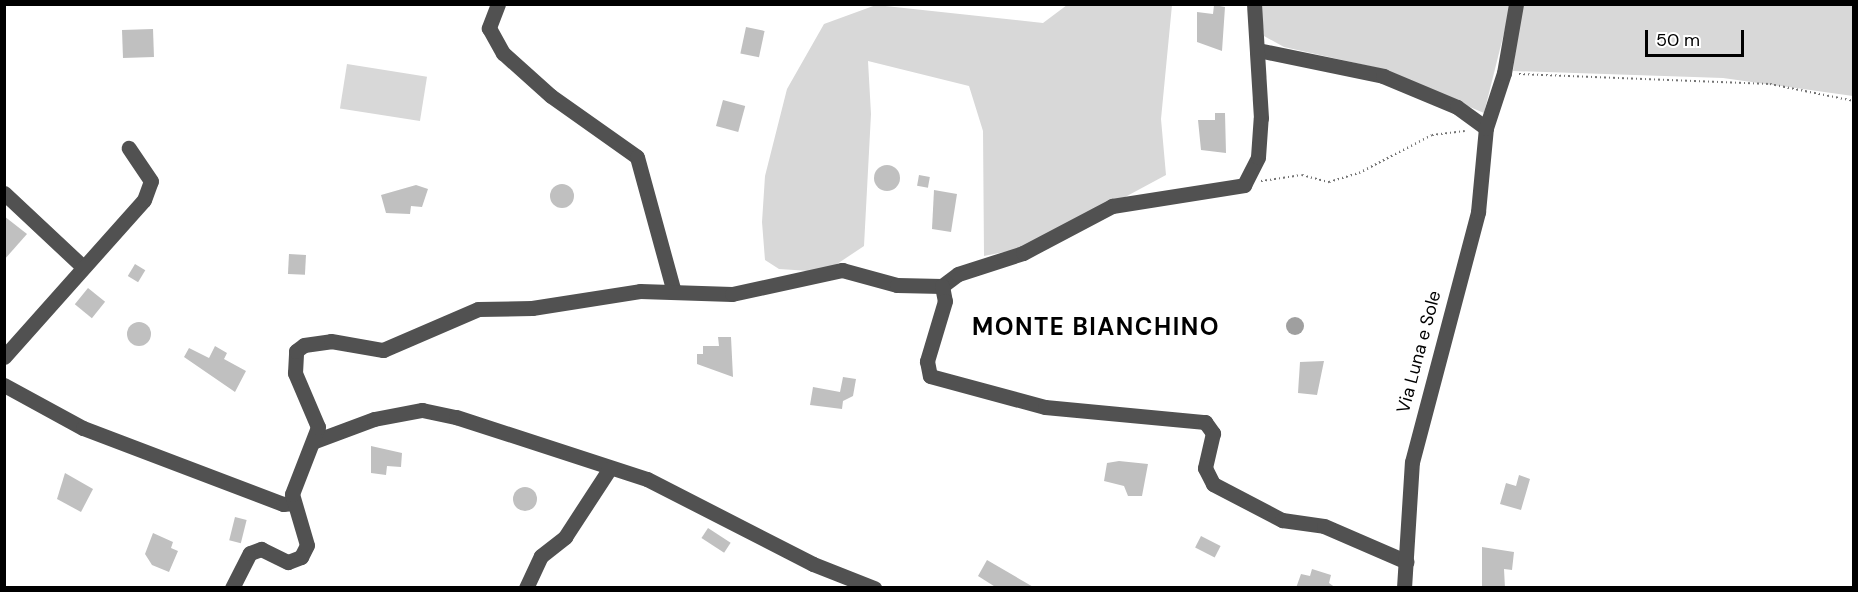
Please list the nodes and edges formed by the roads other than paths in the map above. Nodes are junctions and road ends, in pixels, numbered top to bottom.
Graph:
1 (498, 4) edge
2 (1254, 4) edge
3 (1516, 4) edge
4 (1258, 50) junction
5 (1485, 128) junction
6 (129, 148) dead end
7 (4, 193) edge
8 (81, 265) junction
9 (942, 286) junction
10 (674, 292) junction
11 (4, 357) edge
12 (4, 385) edge
13 (315, 441) junction
14 (610, 468) junction
15 (293, 503) junction
16 (1407, 562) junction
17 (232, 588) edge
18 (526, 588) edge
19 (874, 588) edge
20 (1404, 588) edge

1 - 10 street
2 - 4 street
3 - 5 street, Via Luna e Sole
4 - 5 street
4 - 9 street
5 - 16 street, Via Luna e Sole
6 - 8 street
7 - 8 street
8 - 11 street
9 - 10 street
9 - 16 street
10 - 13 street
12 - 15 street
13 - 14 street
13 - 15 street
14 - 18 street
14 - 19 street
15 - 17 street
16 - 20 street, Via Luna e Sole

